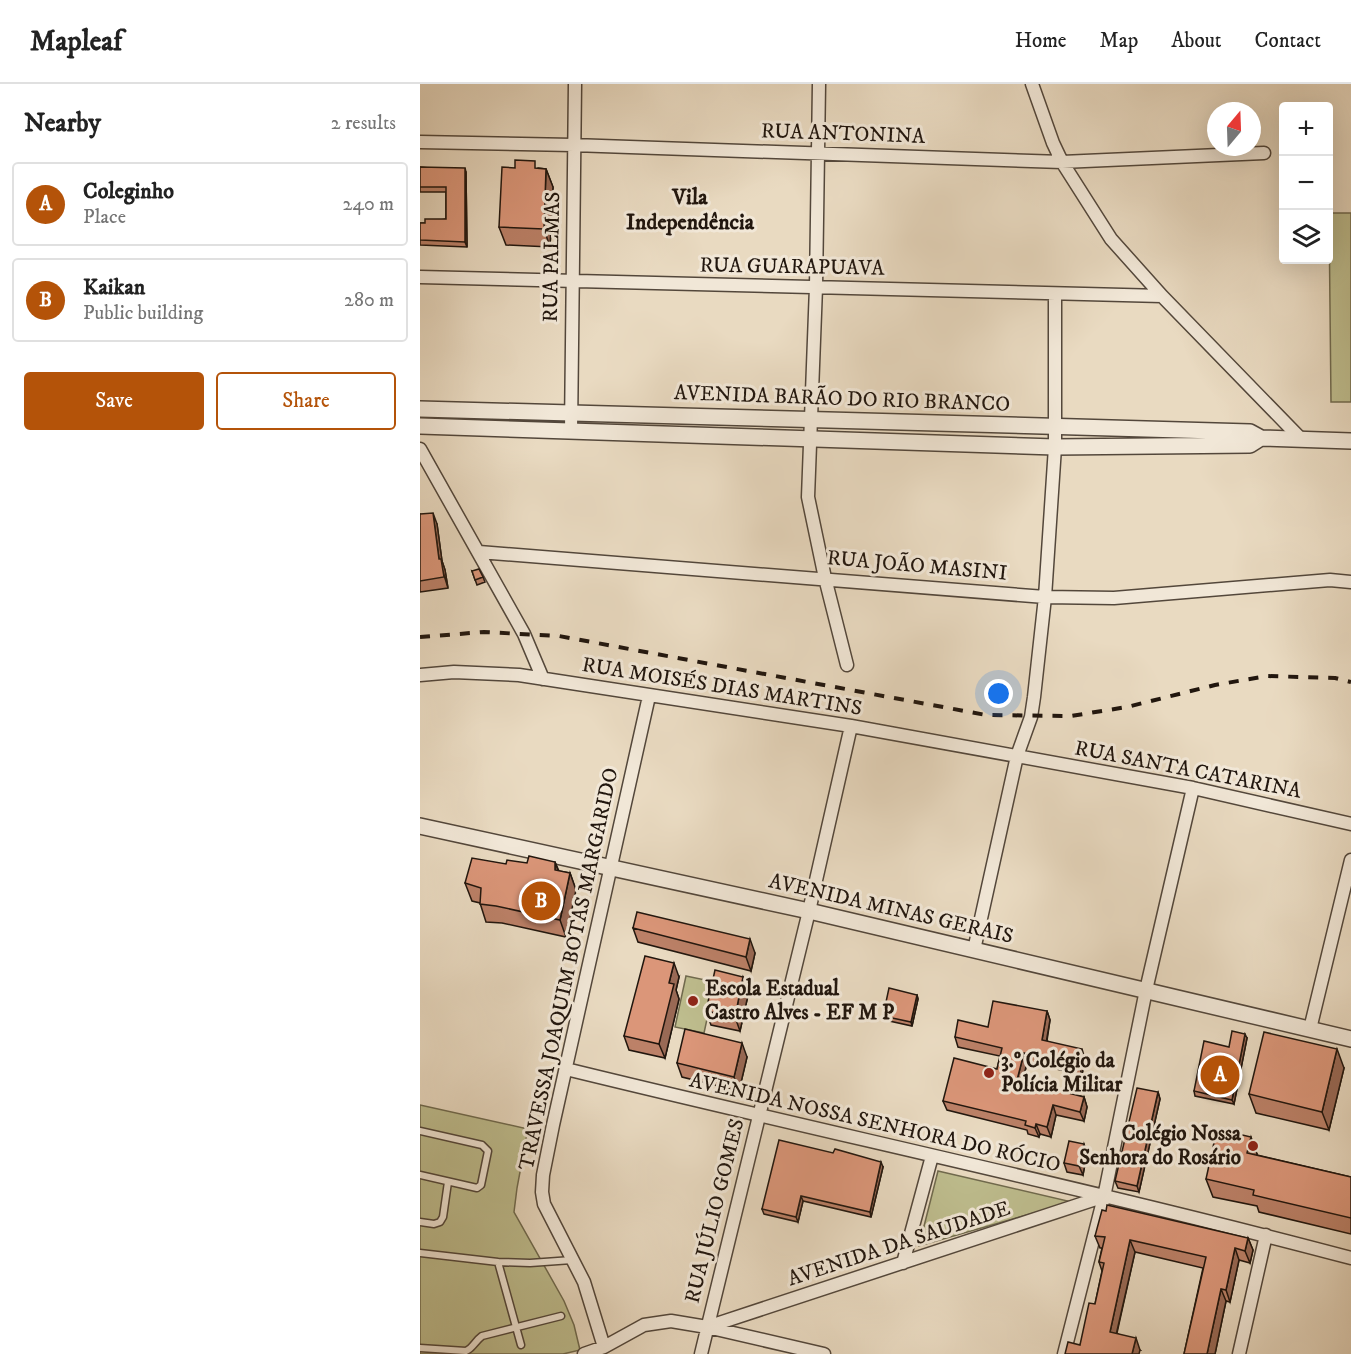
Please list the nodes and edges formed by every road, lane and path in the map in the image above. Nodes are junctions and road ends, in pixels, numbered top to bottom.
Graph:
1 (574, 84) edge
2 (819, 84) edge
3 (1032, 84) edge
4 (420, 142) edge
5 (573, 145) junction
6 (817, 153) junction
7 (1264, 153) dead end
8 (1062, 162) junction
9 (420, 277) edge
10 (571, 281) junction
11 (816, 287) junction
12 (1055, 294) junction
13 (1162, 296) junction
14 (420, 409) edge
15 (571, 412) junction
16 (811, 418) junction
17 (420, 426) edge
18 (1054, 427) junction
19 (571, 431) junction
20 (810, 438) junction
21 (1261, 438) junction
22 (1302, 440) junction
23 (1351, 441) edge
24 (1054, 447) junction
25 (420, 448) edge
26 (479, 552) junction
27 (825, 578) junction
28 (1351, 582) edge
29 (1045, 597) junction
30 (847, 666) dead end
31 (420, 675) edge
32 (543, 680) junction
33 (649, 696) junction
34 (851, 726) junction
35 (1017, 756) junction
36 (1193, 788) junction
37 (1351, 824) edge
38 (420, 826) edge
39 (1351, 860) edge
40 (610, 867) junction
41 (809, 911) junction
42 (974, 950) junction
43 (1146, 990) junction
44 (1311, 1029) junction
45 (1351, 1039) edge
46 (566, 1069) junction
47 (758, 1116) junction
48 (420, 1131) edge
49 (932, 1156) junction
50 (420, 1175) edge
51 (448, 1182) junction
52 (1104, 1197) junction
53 (420, 1222) edge
54 (1266, 1235) junction
55 (420, 1253) edge
56 (1351, 1258) edge
57 (573, 1260) junction
58 (498, 1262) junction
59 (903, 1263) junction
60 (561, 1316) dead end
61 (515, 1327) junction
62 (707, 1327) junction
63 (521, 1345) dead end
64 (604, 1347) junction
65 (420, 1348) edge
66 (584, 1354) edge
67 (701, 1354) edge
68 (824, 1354) edge
69 (1064, 1354) edge
70 (1239, 1354) edge

1 - 5 street, RUA PALMAS
2 - 6 street
3 - 8 street
4 - 5 street, RUA ANTONINA
5 - 6 street, RUA ANTONINA
5 - 10 street, RUA PALMAS
6 - 8 street, RUA ANTONINA
6 - 11 street
7 - 8 street, RUA ANTONINA
8 - 13 street
9 - 10 street, RUA GUARAPUAVA
10 - 11 street, RUA GUARAPUAVA
10 - 15 street, RUA PALMAS
11 - 12 street, RUA GUARAPUAVA
11 - 16 street
12 - 13 street, RUA GUARAPUAVA
12 - 18 street
13 - 22 street
14 - 15 street, AVENIDA BARÃO DO RIO BRANCO
15 - 16 street, AVENIDA BARÃO DO RIO BRANCO
15 - 19 street, RUA PALMAS
16 - 18 street, AVENIDA BARÃO DO RIO BRANCO
16 - 20 street
17 - 19 street, AVENIDA BARÃO DO RIO BRANCO
18 - 21 street, AVENIDA BARÃO DO RIO BRANCO
18 - 24 street
19 - 20 street, AVENIDA BARÃO DO RIO BRANCO
20 - 24 street, AVENIDA BARÃO DO RIO BRANCO
20 - 27 street
21 - 22 street, AVENIDA BARÃO DO RIO BRANCO
21 - 24 street, AVENIDA BARÃO DO RIO BRANCO
22 - 23 street, AVENIDA BARÃO DO RIO BRANCO
24 - 29 street
25 - 26 street
26 - 27 street, RUA JOÃO MASINI
26 - 32 street
27 - 29 street, RUA JOÃO MASINI
27 - 30 street
28 - 29 street, RUA JOÃO MASINI
29 - 35 street
31 - 32 street, RUA MOISÉS DIAS MARTINS
32 - 33 street, RUA MOISÉS DIAS MARTINS
33 - 34 street, RUA MOISÉS DIAS MARTINS
33 - 40 street, TRAVESSA JOAQUIM BOTAS MARGARIDO
34 - 35 street, RUA MOISÉS DIAS MARTINS
34 - 41 street, RUA JÚLIO GOMES
35 - 36 street, RUA SANTA CATARINA
35 - 42 street
36 - 37 street, RUA SANTA CATARINA
36 - 43 street
38 - 40 street, AVENIDA MINAS GERAIS
39 - 44 street
40 - 41 street, AVENIDA MINAS GERAIS
40 - 46 street, TRAVESSA JOAQUIM BOTAS MARGARIDO
41 - 42 street, AVENIDA MINAS GERAIS
41 - 47 street, RUA JÚLIO GOMES
42 - 43 street, AVENIDA MINAS GERAIS
43 - 44 street, AVENIDA MINAS GERAIS
43 - 52 street
44 - 45 street, AVENIDA MINAS GERAIS
46 - 47 street, AVENIDA NOSSA SENHORA DO RÓCIO
46 - 57 street, TRAVESSA JOAQUIM BOTAS MARGARIDO
47 - 49 street, AVENIDA NOSSA SENHORA DO RÓCIO
47 - 62 street, RUA JÚLIO GOMES
48 - 51 lane
49 - 52 street, AVENIDA NOSSA SENHORA DO RÓCIO
49 - 59 street
50 - 51 lane
51 - 53 lane
52 - 54 street, AVENIDA NOSSA SENHORA DO RÓCIO
52 - 59 street, AVENIDA DA SAUDADE
52 - 69 street
54 - 56 street, AVENIDA NOSSA SENHORA DO RÓCIO
54 - 70 street
55 - 58 lane
57 - 58 lane
57 - 64 street, TRAVESSA JOAQUIM BOTAS MARGARIDO
58 - 61 lane
59 - 62 street, AVENIDA DA SAUDADE
60 - 61 lane
61 - 63 lane
61 - 65 lane
62 - 64 street
62 - 67 street, RUA JÚLIO GOMES
62 - 68 street
64 - 66 street

